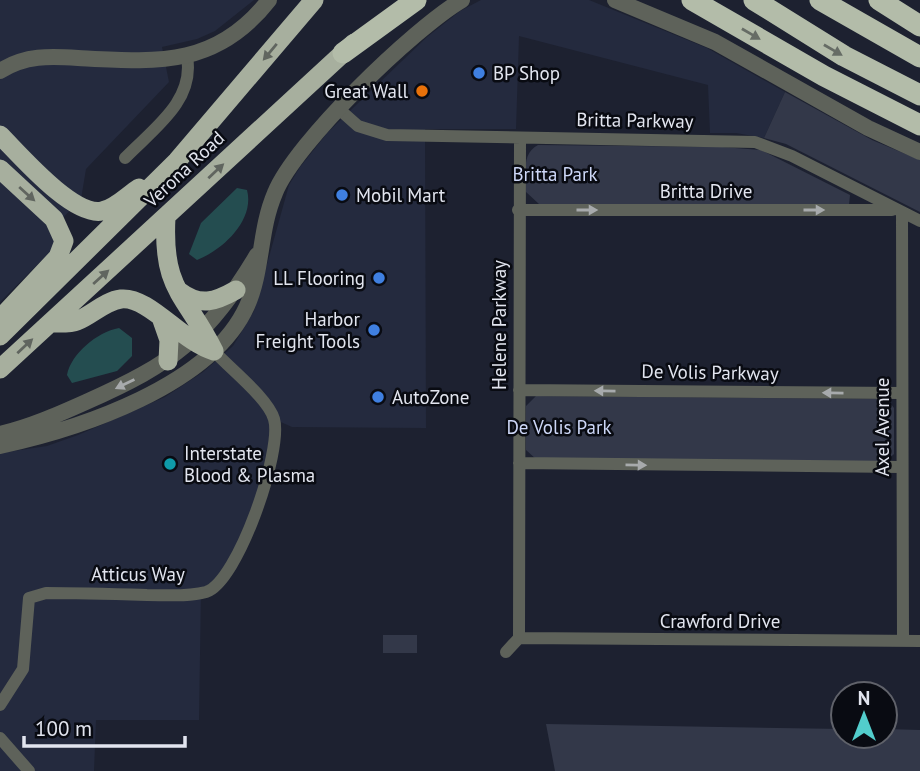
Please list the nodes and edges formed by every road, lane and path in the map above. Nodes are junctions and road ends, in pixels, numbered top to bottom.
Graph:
1 (269, 0) edge
2 (314, 0) edge
3 (396, 0) edge
4 (416, 0) edge
5 (462, 0) edge
6 (615, 0) edge
7 (692, 0) edge
8 (754, 0) edge
9 (820, 0) edge
10 (878, 0) edge
11 (920, 26) edge
12 (343, 53) junction
13 (187, 57) junction
14 (920, 57) edge
15 (0, 71) edge
16 (920, 95) edge
17 (340, 110) junction
18 (920, 125) edge
19 (0, 135) edge
20 (520, 138) junction
21 (920, 152) edge
22 (125, 158) dead end
23 (177, 161) junction
24 (0, 169) edge
25 (518, 210) junction
26 (898, 212) junction
27 (166, 217) junction
28 (920, 221) edge
29 (258, 253) junction
30 (241, 283) junction
31 (173, 285) junction
32 (0, 319) edge
33 (162, 320) junction
34 (50, 323) junction
35 (0, 336) edge
36 (197, 336) junction
37 (214, 351) junction
38 (168, 361) junction
39 (0, 369) edge
40 (519, 390) junction
41 (901, 393) junction
42 (0, 434) edge
43 (0, 446) edge
44 (519, 463) junction
45 (900, 467) junction
46 (519, 638) junction
47 (902, 641) junction
48 (920, 641) edge
49 (506, 652) dead end
50 (0, 705) edge
51 (0, 738) edge
52 (29, 771) edge

1 - 13 street
2 -> 23 highway, Verona Road
3 - 12 highway, Verona Road
4 - 12 highway
5 - 17 street
6 - 21 street
7 -> 18 highway
8 -> 16 highway
9 - 14 highway
10 - 11 highway
27 -> 12 highway, Verona Road
13 - 15 street
13 - 22 street
17 - 20 street, Britta Parkway
17 - 29 street
19 - 23 highway
20 - 25 street, Helene Parkway
20 - 26 street, Britta Parkway
23 - 35 highway, Verona Road
24 -> 32 highway
25 -> 26 street, Britta Drive
25 - 40 street, Helene Parkway
26 - 28 street, Britta Parkway
26 - 41 street, Axel Avenue
27 - 31 highway
34 -> 27 highway, Verona Road
29 - 30 street
29 - 37 street
30 - 31 highway
30 - 36 street
30 - 37 street
31 - 36 highway
33 - 34 highway
33 - 36 highway
33 - 38 highway
39 -> 34 highway, Verona Road
36 - 37 highway
36 - 38 street
37 - 43 street
37 - 50 street, Atticus Way
38 -> 42 street
41 -> 40 street, De Volis Parkway
40 - 44 street, Helene Parkway
41 - 45 street, Axel Avenue
44 -> 45 street
44 - 46 street, Helene Parkway
45 - 47 street, Axel Avenue
46 - 47 street, Crawford Drive
46 - 49 street
47 - 48 street, Crawford Drive
51 - 52 street

